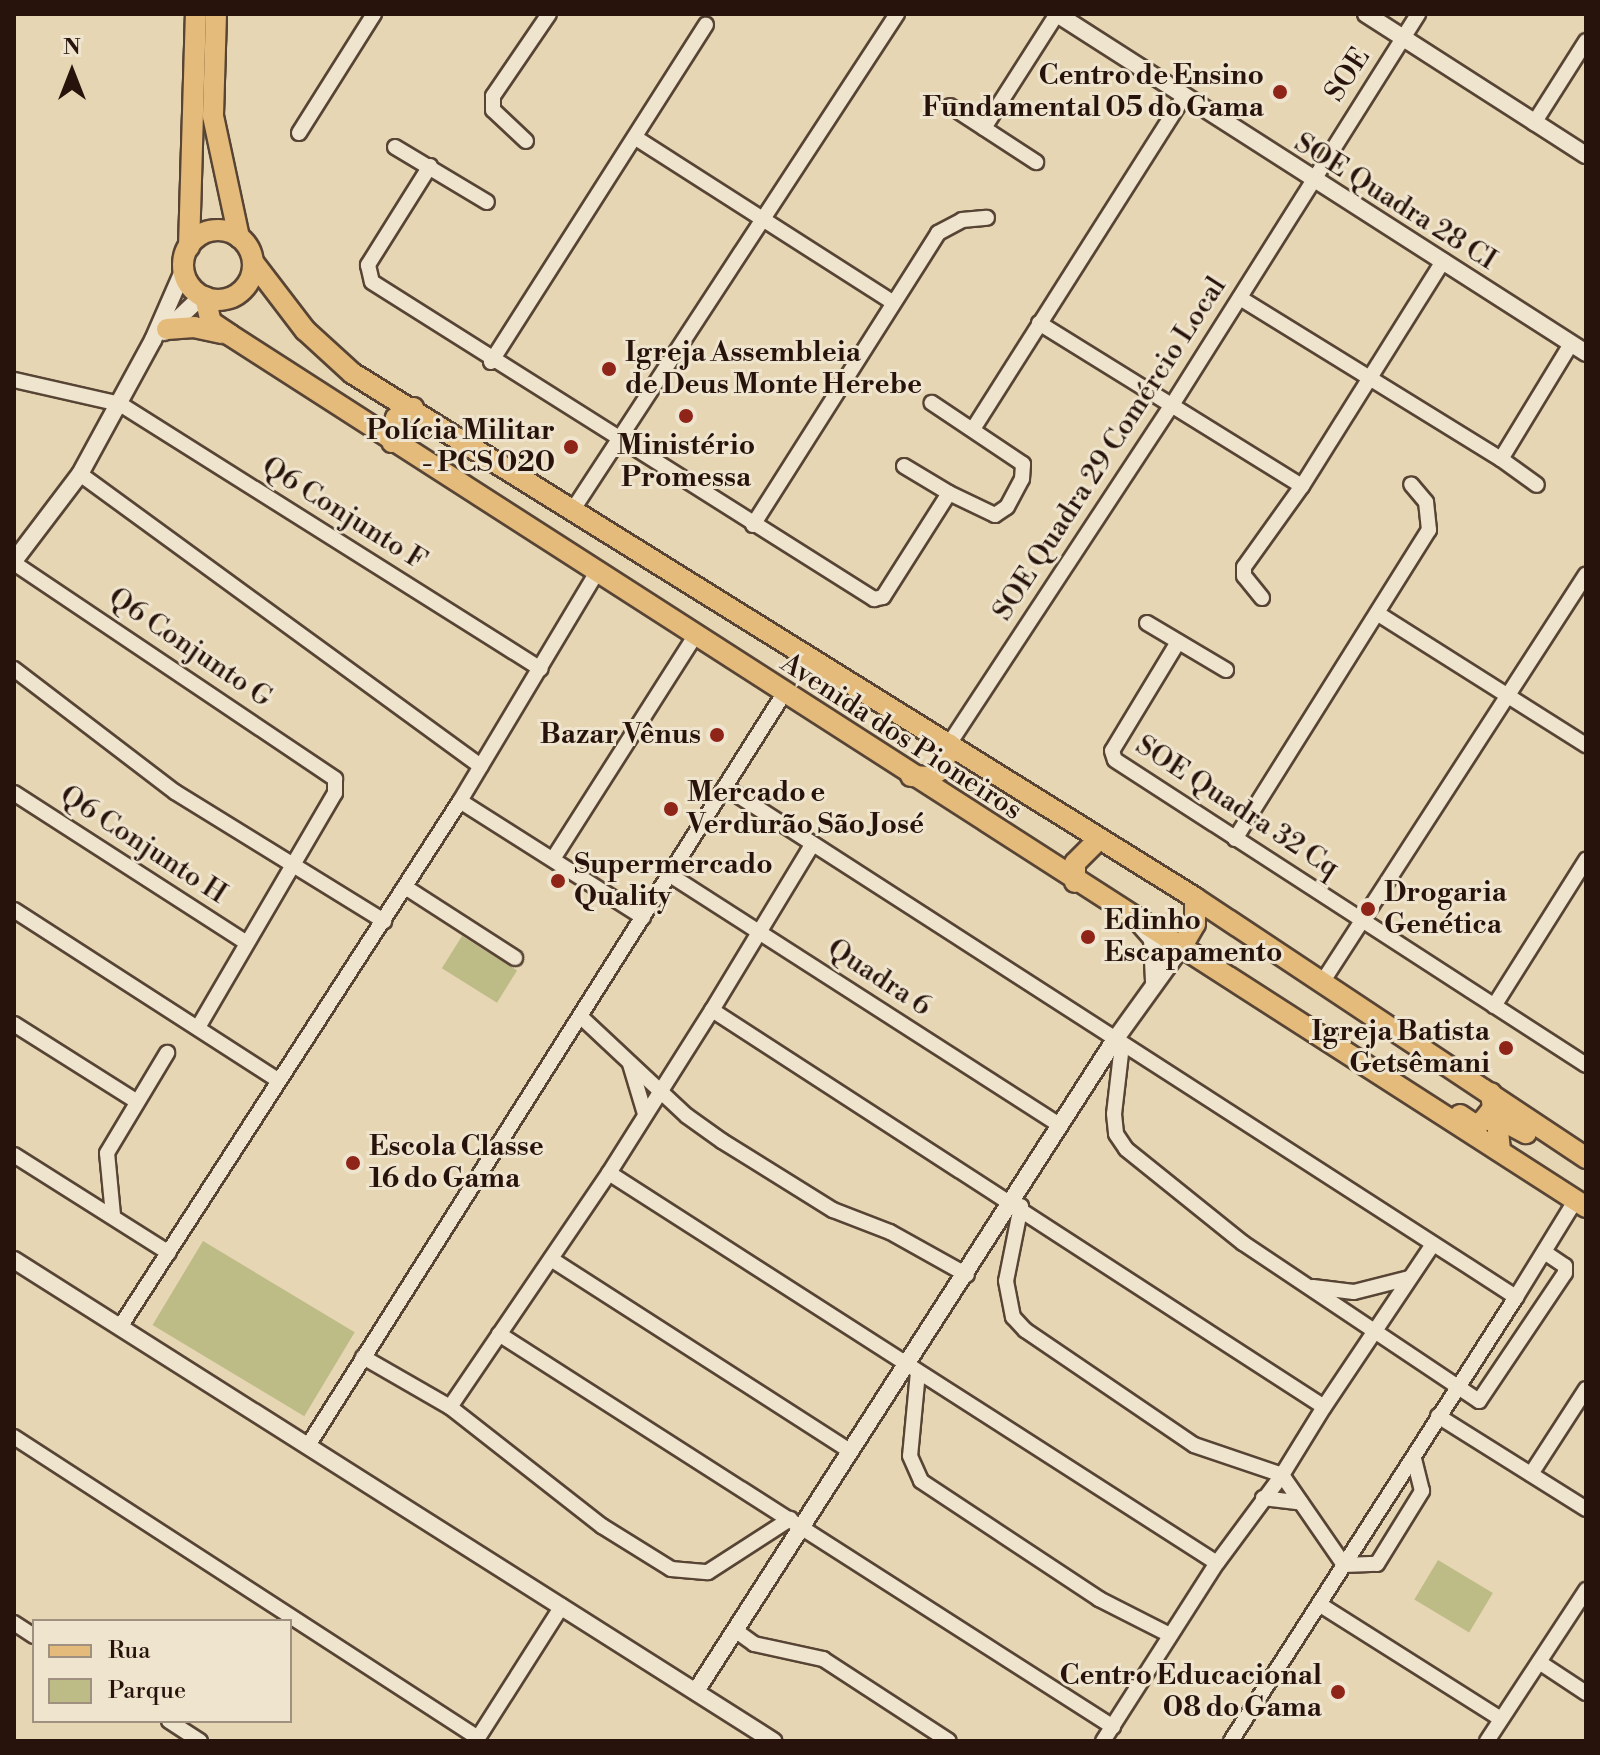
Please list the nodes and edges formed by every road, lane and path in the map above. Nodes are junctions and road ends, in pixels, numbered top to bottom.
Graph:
1 (196, 14) edge
2 (216, 14) edge
3 (374, 14) edge
4 (549, 14) edge
5 (897, 14) edge
6 (1057, 14) edge
7 (1366, 14) edge
8 (1418, 14) edge
9 (706, 25) dead end
10 (1403, 38) junction
11 (1586, 41) edge
12 (1184, 97) junction
13 (950, 106) dead end
14 (1534, 123) junction
15 (984, 128) junction
16 (299, 133) dead end
17 (636, 138) junction
18 (526, 141) dead end
19 (395, 147) dead end
20 (1586, 155) edge
21 (1036, 162) dead end
22 (430, 166) junction
23 (1311, 181) junction
24 (487, 202) dead end
25 (987, 218) dead end
26 (762, 220) junction
27 (239, 237) junction
28 (189, 247) junction
29 (1443, 261) junction
30 (253, 262) junction
31 (184, 269) junction
32 (203, 297) junction
33 (1240, 298) junction
34 (892, 302) junction
35 (1039, 323) junction
36 (160, 334) junction
37 (230, 335) junction
38 (1571, 344) junction
39 (1586, 353) edge
40 (491, 362) junction
41 (1371, 376) junction
42 (14, 380) edge
43 (932, 403) dead end
44 (120, 404) junction
45 (1172, 405) junction
46 (413, 408) junction
47 (973, 429) junction
48 (392, 442) junction
49 (620, 442) junction
50 (1501, 459) junction
51 (904, 466) dead end
52 (80, 474) junction
53 (1411, 484) dead end
54 (1537, 485) dead end
55 (1302, 486) junction
56 (949, 493) junction
57 (572, 511) junction
58 (753, 525) junction
59 (14, 562) edge
60 (598, 570) junction
61 (1586, 575) edge
62 (1262, 598) dead end
63 (1380, 615) junction
64 (1147, 623) dead end
65 (695, 636) junction
66 (1178, 642) junction
67 (14, 669) edge
68 (540, 669) junction
69 (1226, 670) dead end
70 (783, 695) junction
71 (1511, 696) junction
72 (949, 744) junction
73 (1586, 745) edge
74 (481, 766) junction
75 (911, 776) junction
76 (728, 789) junction
77 (14, 793) edge
78 (460, 801) junction
79 (1099, 839) junction
80 (1235, 839) junction
81 (812, 845) junction
82 (553, 859) junction
83 (1586, 860) edge
84 (291, 864) junction
85 (670, 875) junction
86 (1075, 882) junction
87 (405, 887) junction
88 (1195, 898) junction
89 (14, 910) edge
90 (643, 917) junction
91 (1135, 920) junction
92 (384, 921) junction
93 (1365, 921) junction
94 (760, 933) junction
95 (244, 941) junction
96 (1181, 948) junction
97 (515, 958) dead end
98 (1323, 981) junction
99 (1154, 984) junction
100 (1494, 1006) junction
101 (712, 1010) junction
102 (580, 1016) junction
103 (14, 1024) edge
104 (198, 1027) junction
105 (1118, 1043) junction
106 (167, 1053) dead end
107 (629, 1064) junction
108 (1586, 1065) edge
109 (1373, 1069) junction
110 (278, 1080) junction
111 (660, 1089) junction
112 (1491, 1093) junction
113 (136, 1101) junction
114 (645, 1114) junction
115 (1059, 1125) junction
116 (1500, 1150) junction
117 (14, 1155) edge
118 (1584, 1157) edge
119 (609, 1173) junction
120 (1017, 1204) junction
121 (1581, 1204) edge
122 (113, 1215) junction
123 (1433, 1244) junction
124 (1544, 1252) junction
125 (169, 1253) junction
126 (551, 1259) junction
127 (14, 1260) edge
128 (967, 1275) junction
129 (1409, 1278) junction
130 (1309, 1286) junction
131 (1516, 1297) junction
132 (120, 1327) junction
133 (1373, 1332) junction
134 (499, 1334) junction
135 (363, 1357) junction
136 (912, 1368) junction
137 (1458, 1387) junction
138 (1586, 1389) edge
139 (450, 1407) junction
140 (1324, 1407) junction
141 (1438, 1416) junction
142 (14, 1437) edge
143 (309, 1444) junction
144 (850, 1451) junction
145 (1414, 1458) junction
146 (1531, 1474) junction
147 (1282, 1475) junction
148 (1263, 1498) junction
149 (1301, 1503) junction
150 (1586, 1509) edge
151 (796, 1522) junction
152 (1217, 1563) junction
153 (1344, 1565) junction
154 (1586, 1590) edge
155 (1319, 1604) junction
156 (562, 1606) junction
157 (14, 1623) edge
158 (735, 1630) junction
159 (32, 1635) edge
160 (1170, 1635) junction
161 (1539, 1662) junction
162 (696, 1691) junction
163 (1586, 1693) edge
164 (1501, 1719) junction
165 (172, 1723) edge
166 (1113, 1727) junction
167 (477, 1739) edge
168 (200, 1741) edge
169 (773, 1741) edge
170 (949, 1741) edge
171 (1103, 1741) edge
172 (1231, 1741) edge
173 (1487, 1741) edge

1 - 28 main road
2 - 27 main road
3 - 16 street
4 - 18 street
5 - 26 street
6 - 12 street, SOE Quadra 28 CI
6 - 15 street
7 - 10 street
8 - 10 street, SOE
9 - 17 street
10 - 14 street
10 - 23 street, SOE
11 - 14 street
12 - 23 street, SOE Quadra 28 CI
12 - 35 street
13 - 15 street
14 - 20 street
15 - 21 street
17 - 26 street
17 - 40 street
19 - 22 street
22 - 24 street
22 - 40 street
23 - 29 street, SOE Quadra 28 CI
23 - 33 street, SOE Quadra 29 Comércio Local
25 - 34 street
26 - 34 street
26 - 49 street
27 - 28 main road
27 - 30 main road
28 - 31 main road
29 - 38 street, SOE Quadra 28 CI
29 - 41 street
30 - 32 main road
30 - 46 main road, Avenida dos Pioneiros
31 - 32 main road
31 - 36 street
32 - 36 street
32 - 37 main road, Avenida dos Pioneiros
33 - 41 street
33 - 45 street, SOE Quadra 29 Comércio Local
34 - 58 street
35 - 45 street
35 - 47 street
36 - 37 main road
36 - 44 street
37 - 48 main road, Avenida dos Pioneiros
38 - 39 street, SOE Quadra 28 CI
38 - 50 street
40 - 49 street
41 - 50 street
41 - 55 street
42 - 44 street, Q6 Conjunto F
43 - 47 street
44 - 52 street
44 - 68 street, Q6 Conjunto F
45 - 55 street
45 - 72 street, SOE Quadra 29 Comércio Local
46 - 48 main road
46 - 57 main road, Avenida dos Pioneiros
47 - 56 street
48 - 60 main road, Avenida dos Pioneiros
49 - 57 street
49 - 58 street
50 - 54 street
51 - 56 street
52 - 59 street
52 - 74 street
53 - 63 street
55 - 62 street
56 - 58 street
57 - 72 main road, Avenida dos Pioneiros
59 - 84 street, Q6 Conjunto G
60 - 65 main road, Avenida dos Pioneiros
60 - 68 street
61 - 71 street
63 - 71 street
63 - 80 street
64 - 66 street
65 - 70 main road, Avenida dos Pioneiros
65 - 82 street
66 - 69 street
66 - 80 street, SOE Quadra 32 Cq
67 - 84 street
68 - 74 street
70 - 75 main road, Avenida dos Pioneiros
70 - 76 street
71 - 73 street
71 - 93 street
72 - 75 main road
72 - 79 main road, Avenida dos Pioneiros
74 - 78 street
75 - 86 main road, Avenida dos Pioneiros
76 - 81 street
76 - 85 street
77 - 95 street, Q6 Conjunto H
78 - 82 street
78 - 87 street
79 - 86 main road
79 - 88 main road, Avenida dos Pioneiros
80 - 93 street, SOE Quadra 32 Cq
81 - 94 street
81 - 105 street
82 - 90 street
83 - 100 street
84 - 92 street
84 - 95 street
85 - 90 street
85 - 94 street, Quadra 6
86 - 91 main road, Avenida dos Pioneiros
87 - 92 street
87 - 97 street
88 - 96 main road
88 - 98 main road, Avenida dos Pioneiros
89 - 104 street
90 - 102 street
91 - 96 main road, Avenida dos Pioneiros
91 - 99 street
92 - 110 street
93 - 98 street
93 - 100 street, SOE Quadra 32 Cq
94 - 101 street
94 - 115 street, Quadra 6
95 - 104 street
96 - 99 street
96 - 109 main road, Avenida dos Pioneiros
98 - 112 main road, Avenida dos Pioneiros
99 - 105 street
100 - 108 street, SOE Quadra 32 Cq
101 - 111 street
101 - 120 street
102 - 107 street
102 - 135 street
103 - 113 street
104 - 110 street
105 - 115 street
105 - 123 street
105 - 130 street
106 - 113 street
107 - 111 street
107 - 114 street
109 - 112 main road
109 - 116 main road, Avenida dos Pioneiros
110 - 125 street
111 - 114 street
111 - 128 street
112 - 118 main road, Avenida dos Pioneiros
113 - 122 street
114 - 119 street
115 - 120 street
116 - 118 main road
116 - 121 main road, Avenida dos Pioneiros
117 - 122 street
119 - 126 street
119 - 136 street
120 - 128 street
120 - 140 street
120 - 147 street
121 - 124 street
122 - 125 street
123 - 129 street
123 - 131 street
124 - 131 street
124 - 137 street
125 - 132 street
126 - 134 street
126 - 144 street
127 - 132 street
128 - 136 street
129 - 130 street
129 - 133 street
130 - 133 street
131 - 137 street
132 - 143 street
133 - 137 street
133 - 140 street
134 - 139 street
134 - 151 street
135 - 139 street
135 - 143 street
136 - 144 street
136 - 152 street
136 - 160 street
137 - 141 street
138 - 146 street
139 - 151 street
140 - 147 street
141 - 145 street
141 - 146 street
142 - 167 street
143 - 156 street
144 - 151 street
145 - 153 street
145 - 153 street
146 - 150 street
147 - 148 street
147 - 149 street
148 - 149 street
148 - 152 street
149 - 153 street
151 - 158 street
151 - 166 street
152 - 160 street
153 - 155 street
154 - 161 street
155 - 164 street
155 - 172 street
156 - 162 street
156 - 167 street
157 - 159 street
158 - 162 street
158 - 170 street
160 - 166 street
161 - 163 street
161 - 164 street
162 - 169 street
164 - 173 street
165 - 168 street
166 - 171 street

